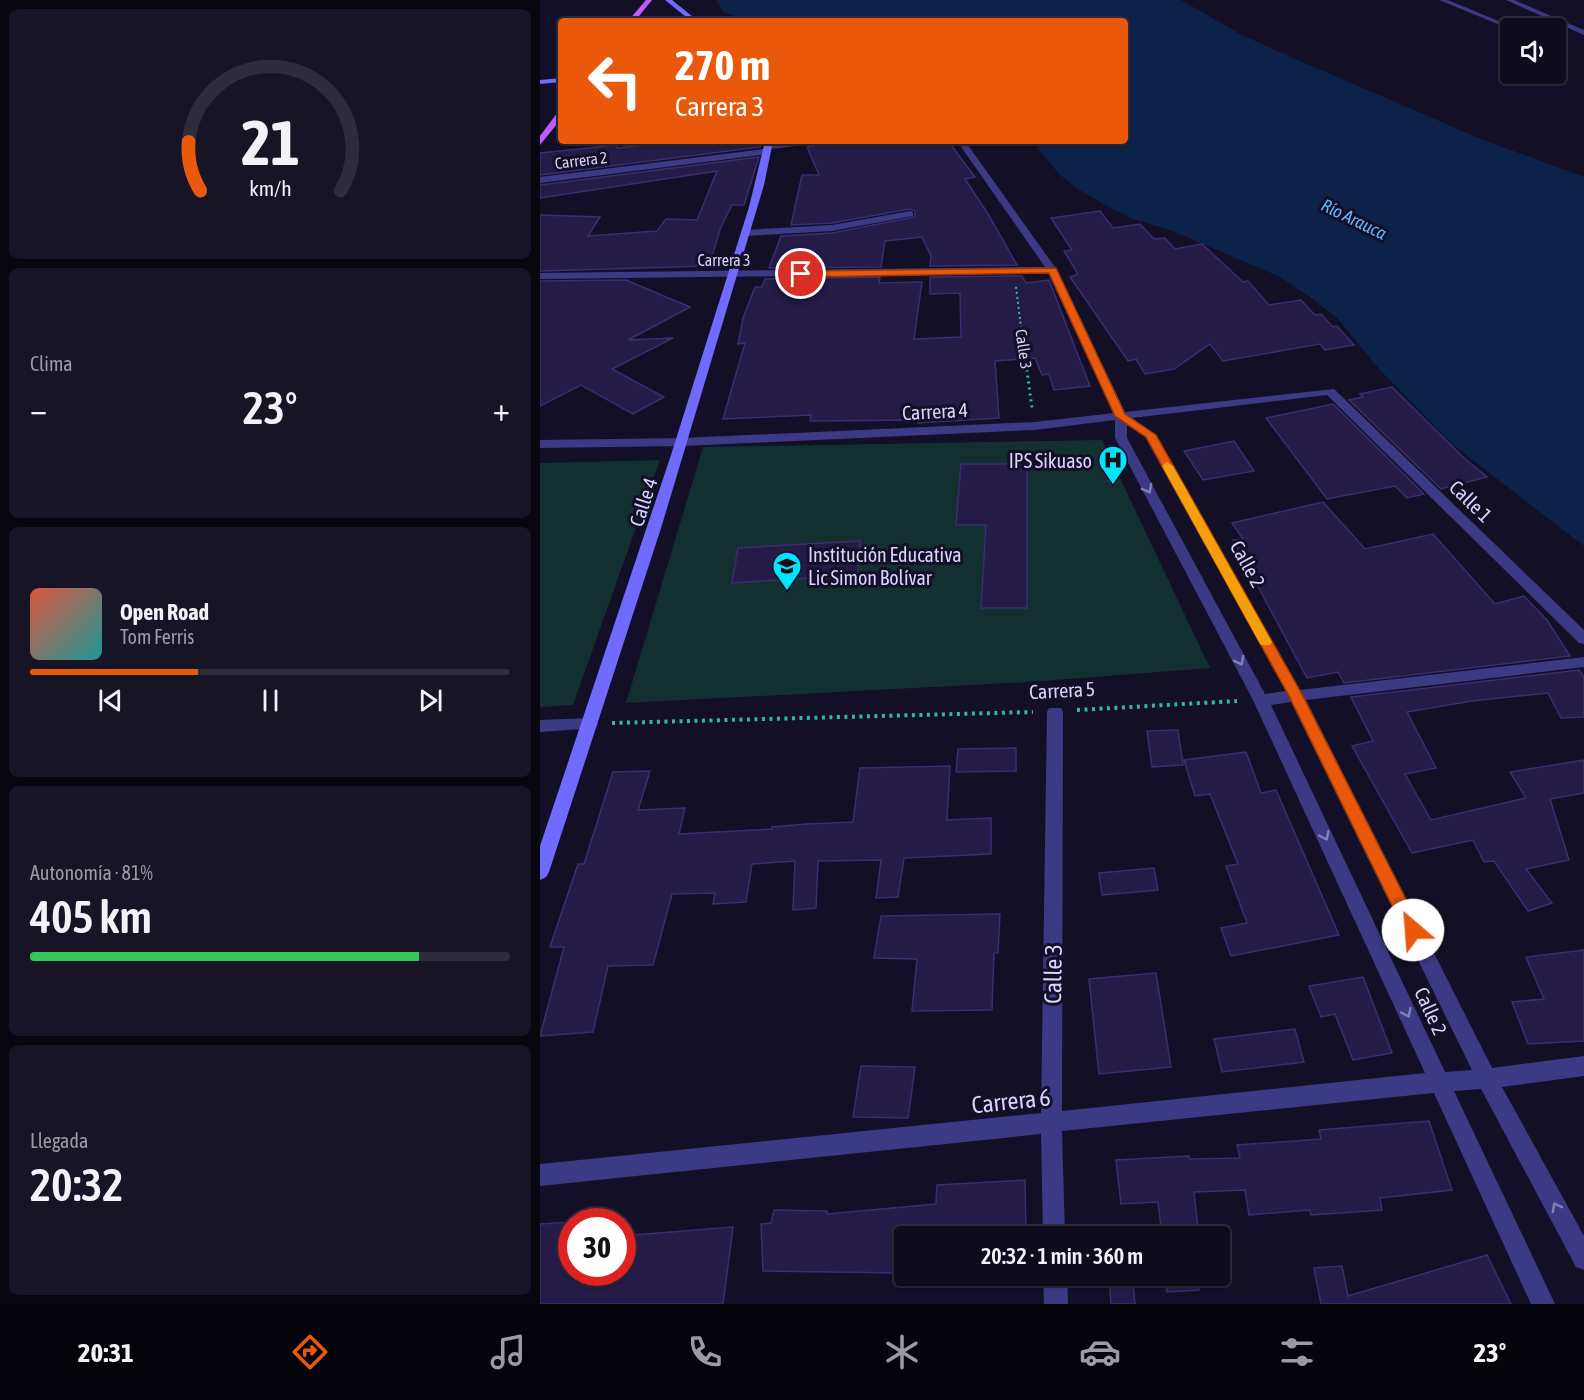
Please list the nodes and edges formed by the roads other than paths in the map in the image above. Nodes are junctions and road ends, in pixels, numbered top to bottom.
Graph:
1 (649, 0) edge
2 (668, 0) edge
3 (1442, 0) edge
4 (1534, 0) edge
5 (1512, 1) edge
6 (634, 18) edge
7 (691, 18) edge
8 (1500, 23) edge
9 (1571, 27) junction
10 (1566, 28) edge
11 (1584, 33) edge
12 (558, 80) edge
13 (540, 82) edge
14 (558, 118) edge
15 (540, 142) edge
16 (790, 144) edge
17 (964, 144) edge
18 (768, 146) edge
19 (540, 180) edge
20 (910, 214) dead end
21 (746, 233) junction
22 (1053, 270) junction
23 (730, 275) junction
24 (540, 276) edge
25 (1330, 391) joint
26 (1121, 416) junction
27 (683, 442) junction
28 (540, 444) edge
29 (1584, 639) edge
30 (1584, 662) edge
31 (1296, 696) junction
32 (1261, 700) junction
33 (1055, 712) road end
34 (590, 724) junction
35 (540, 726) edge
36 (540, 872) edge
37 (1584, 1066) edge
38 (1487, 1079) junction
39 (1439, 1082) junction
40 (1051, 1122) junction
41 (540, 1175) edge
42 (1054, 1226) edge
43 (1584, 1259) edge
44 (1055, 1286) edge
45 (1056, 1304) edge
46 (1543, 1304) edge

1 - 6 main road
2 - 7 street
3 - 8 street
4 - 5 street
5 - 9 street
9 - 10 street
9 - 11 street
12 - 13 street
14 - 15 main road
16 - 18 street, Carrera 2
17 - 22 street, Calle 2
18 - 19 street, Carrera 2
18 - 21 street, Calle 4
20 - 21 street
21 - 23 street, Calle 4
22 - 23 street, Carrera 3
22 - 26 street, Calle 2
23 - 24 street, Carrera 3
23 - 27 street, Calle 4
25 - 26 street, Carrera 4
25 - 29 street, Calle 1
26 - 27 street, Carrera 4
26 - 31 street, Calle 2
26 -> 32 street, Calle 2
27 - 28 street, Carrera 4
27 - 34 street, Calle 4
30 - 31 street
31 - 32 street
31 - 38 street, Calle 2
32 -> 39 street, Calle 2
33 - 40 street, Calle 3
34 - 35 street
34 - 36 street, Calle 4
37 - 38 street, Carrera 6
38 - 39 street, Carrera 6
43 -> 38 street, Calle 2
39 - 40 street, Carrera 6
39 - 46 street, Calle 2
40 - 41 street, Carrera 6
40 - 42 street, Calle 3
44 - 45 street

